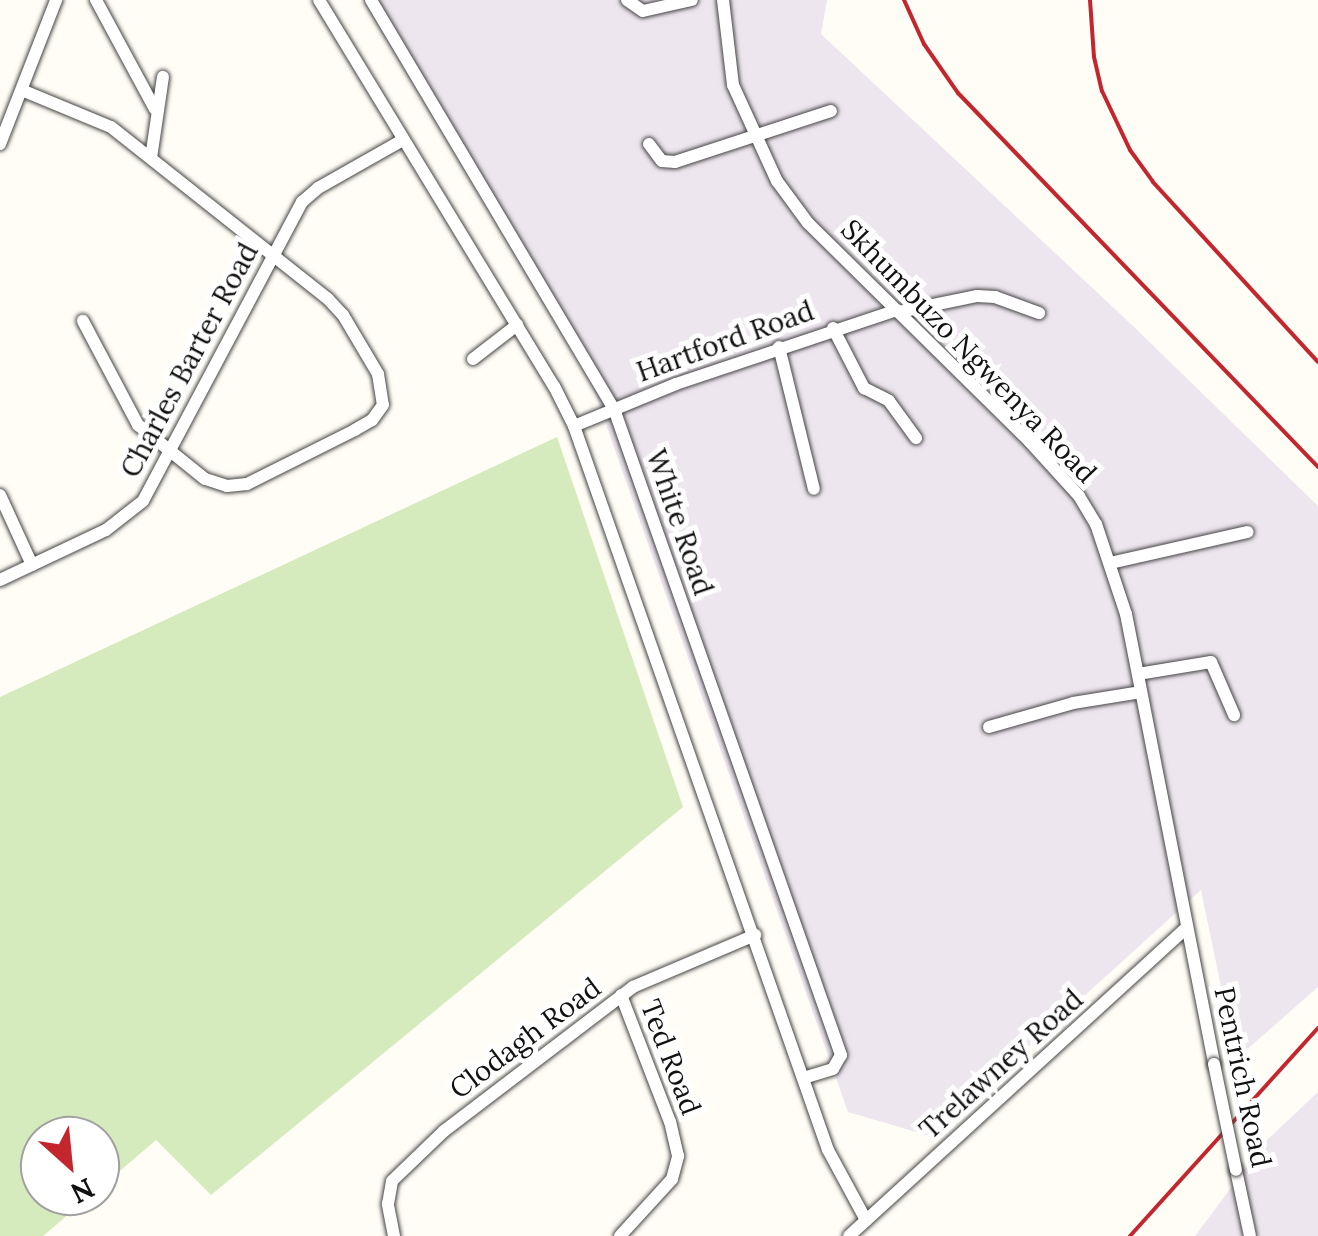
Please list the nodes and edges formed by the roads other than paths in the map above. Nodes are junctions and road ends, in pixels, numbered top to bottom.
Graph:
1 (56, 0) edge
2 (96, 0) edge
3 (319, 0) edge
4 (372, 0) edge
5 (628, 0) edge
6 (692, 0) edge
7 (723, 0) edge
8 (163, 77) dead end
9 (24, 92) junction
10 (155, 109) junction
11 (832, 111) dead end
12 (754, 136) junction
13 (403, 140) junction
14 (0, 144) edge
15 (649, 144) dead end
16 (151, 158) junction
17 (273, 254) junction
18 (898, 311) junction
19 (1039, 313) dead end
20 (83, 320) dead end
21 (517, 325) junction
22 (833, 328) junction
23 (779, 347) junction
24 (473, 359) dead end
25 (614, 409) junction
26 (574, 426) junction
27 (916, 438) dead end
28 (171, 449) junction
29 (814, 489) dead end
30 (0, 495) edge
31 (1248, 532) dead end
32 (1110, 563) junction
33 (32, 565) junction
34 (0, 580) edge
35 (1138, 674) junction
36 (1141, 692) junction
37 (1234, 716) dead end
38 (988, 726) dead end
39 (1186, 928) junction
40 (756, 936) junction
41 (621, 995) junction
42 (803, 1078) junction
43 (866, 1220) junction
44 (394, 1236) edge
45 (620, 1236) edge
46 (849, 1236) edge
47 (1250, 1236) edge

1 - 9 street
2 - 10 street
3 - 13 street
4 - 25 street, White Road
5 - 6 street
7 - 12 street, Skhumbuzo Ngwenya Road
8 - 10 street
9 - 14 street
9 - 16 street
10 - 16 street
11 - 12 street
12 - 15 street
12 - 18 street, Skhumbuzo Ngwenya Road
13 - 17 street, Charles Barter Road
13 - 21 street
16 - 17 street
17 - 28 street, Charles Barter Road
17 - 28 street
18 - 19 street, Hartford Road
18 - 22 street, Hartford Road
18 - 32 street, Skhumbuzo Ngwenya Road
20 - 28 street
21 - 24 street
21 - 26 street
22 - 23 street, Hartford Road
22 - 27 street
23 - 25 street, Hartford Road
23 - 29 street
25 - 26 street, Hartford Road
25 - 42 street, White Road
26 - 40 street
28 - 33 street, Charles Barter Road
30 - 33 street
31 - 32 street
32 - 35 street, Skhumbuzo Ngwenya Road
33 - 34 street, Charles Barter Road
35 - 36 street, Skhumbuzo Ngwenya Road
35 - 37 street
36 - 38 street
36 - 39 street, Skhumbuzo Ngwenya Road
39 - 43 street, Trelawney Road
39 - 47 street, Pentrich Road, bridge
40 - 41 street, Clodagh Road
40 - 42 street
41 - 44 street, Clodagh Road
41 - 45 street, Ted Road
42 - 43 street
43 - 46 street, Trelawney Road

